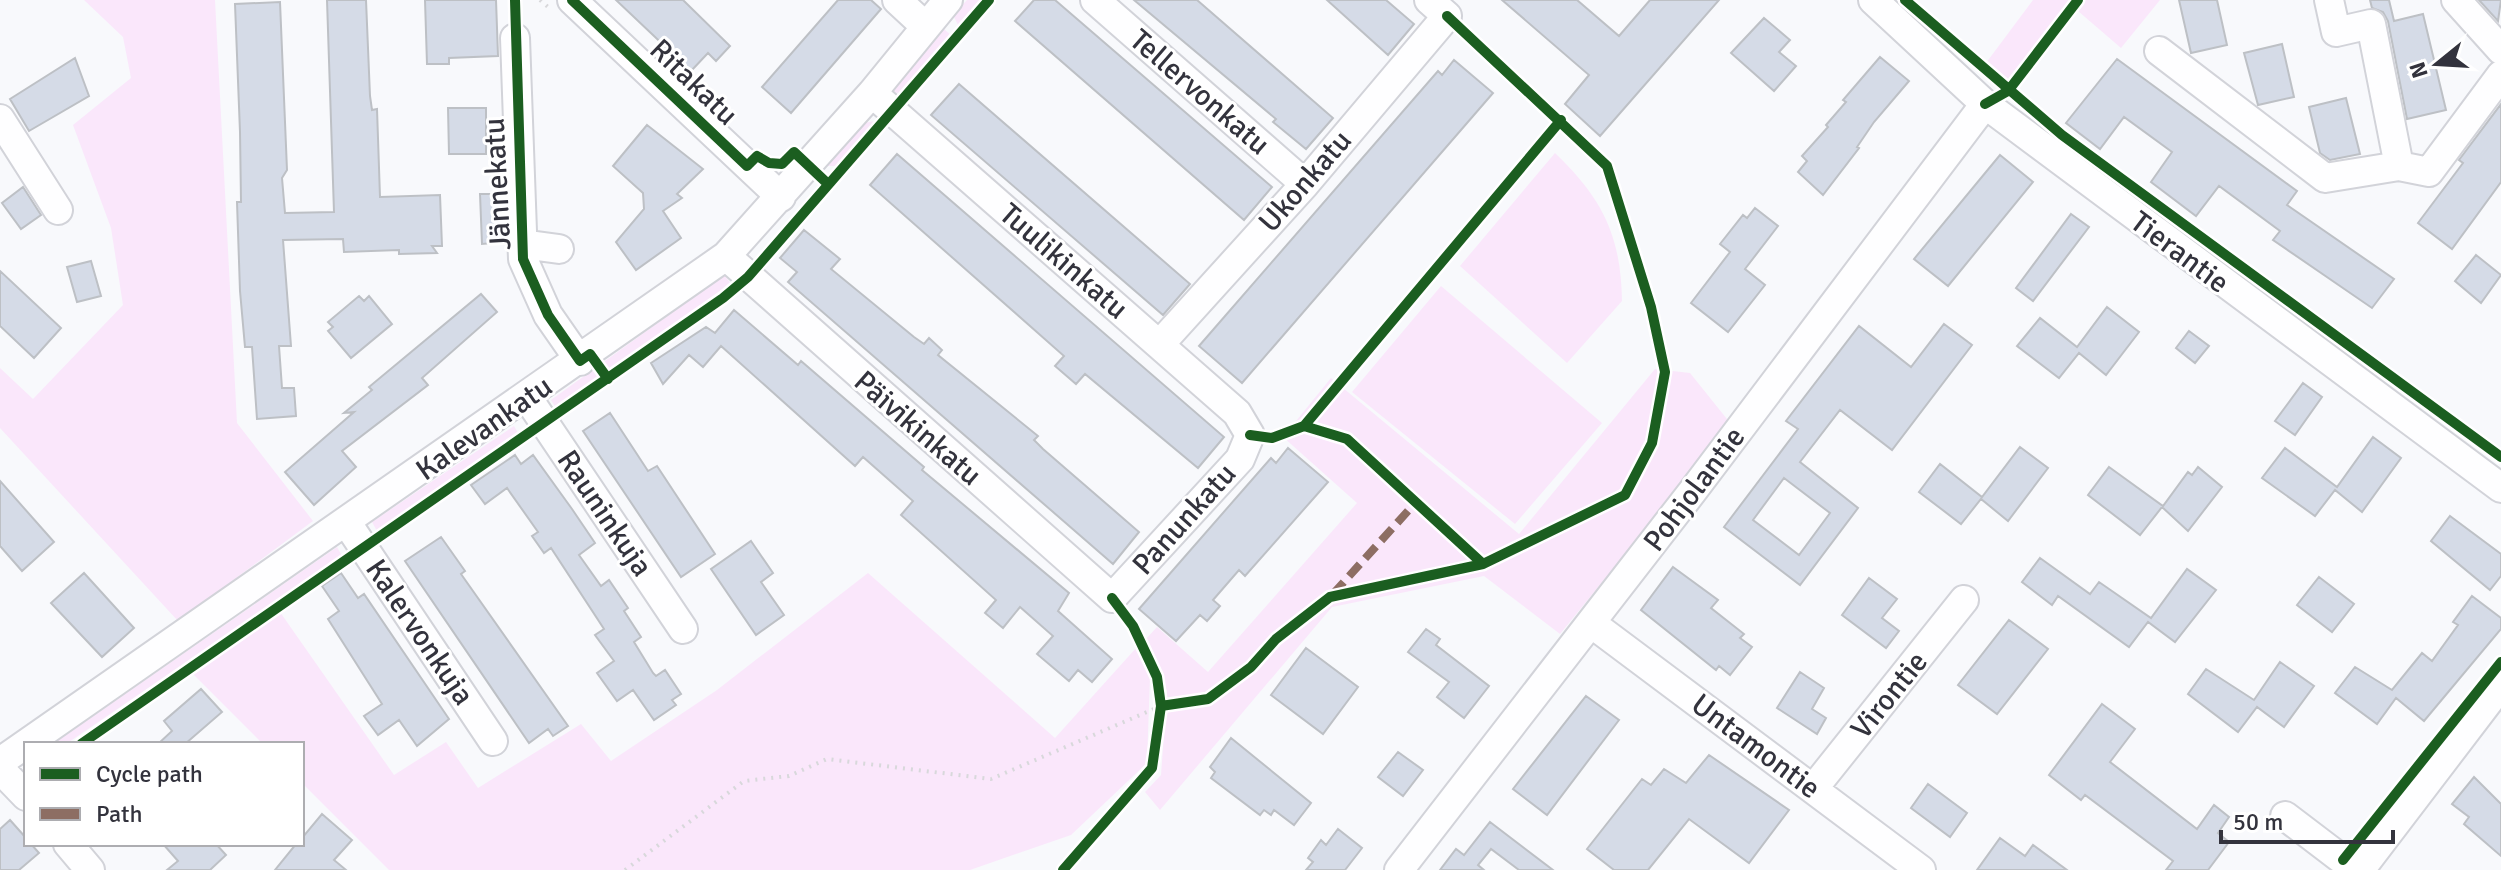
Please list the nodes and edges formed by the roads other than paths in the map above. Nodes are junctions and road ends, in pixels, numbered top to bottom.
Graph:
1 (572, 0) edge
2 (897, 0) edge
3 (948, 0) edge
4 (1095, 0) edge
5 (1873, 0) edge
6 (2329, 0) edge
7 (2456, 0) edge
8 (1438, 8) edge
9 (925, 26) junction
10 (515, 38) dead end
11 (2501, 50) edge
12 (2159, 51) dead end
13 (2501, 75) edge
14 (872, 93) junction
15 (1985, 104) junction
16 (0, 119) edge
17 (2399, 166) junction
18 (1305, 184) junction
19 (781, 197) junction
20 (58, 210) dead end
21 (522, 244) junction
22 (559, 249) dead end
23 (726, 256) junction
24 (1160, 344) junction
25 (580, 361) junction
26 (527, 397) junction
27 (1250, 435) joint
28 (2501, 488) edge
29 (347, 523) junction
30 (1112, 598) joint
31 (1964, 600) dead end
32 (1591, 623) junction
33 (683, 629) dead end
34 (2501, 685) edge
35 (493, 741) dead end
36 (29, 742) edge
37 (24, 745) edge
38 (0, 762) edge
39 (0, 769) edge
40 (1813, 789) junction
41 (24, 794) edge
42 (2285, 816) dead end
43 (70, 846) edge
44 (90, 870) edge
45 (1399, 870) edge
46 (1921, 870) edge
47 (2358, 870) edge

1 - 19 street, Ritakatu
2 - 9 street
3 - 9 street, Kalevankatu
4 - 18 street, Tellervonkatu
5 - 15 street, Tierantie
6 - 17 street
7 - 11 street
8 - 18 street, Ukonkatu
9 - 14 street, Kalevankatu
10 - 21 street, Jännekatu
12 - 17 street
13 - 17 street
14 - 19 street, Kalevankatu
14 - 24 street, Tuulikinkatu
15 - 28 street, Tierantie
15 - 32 street, Pohjolantie
16 - 20 street
18 - 24 street, Ukonkatu
19 - 23 street, Kalevankatu
21 - 22 street
21 - 25 street, Jännekatu
23 - 25 street, Kalevankatu
23 - 30 street, Päivikinkatu
24 - 27 street, Tuulikinkatu
25 - 26 street, Kalevankatu
26 - 29 street, Kalevankatu
26 - 33 street, Rauninkuja
27 - 30 street, Panunkatu
29 - 35 street, Kalervonkuja
29 - 36 street, Kalevankatu
31 - 40 street, Virontie
32 - 40 street, Untamontie
32 - 45 street, Pohjolantie
34 - 47 street
37 - 38 street, Kalevankatu
39 - 41 street
40 - 46 street, Untamontie
42 - 47 street
43 - 44 street

